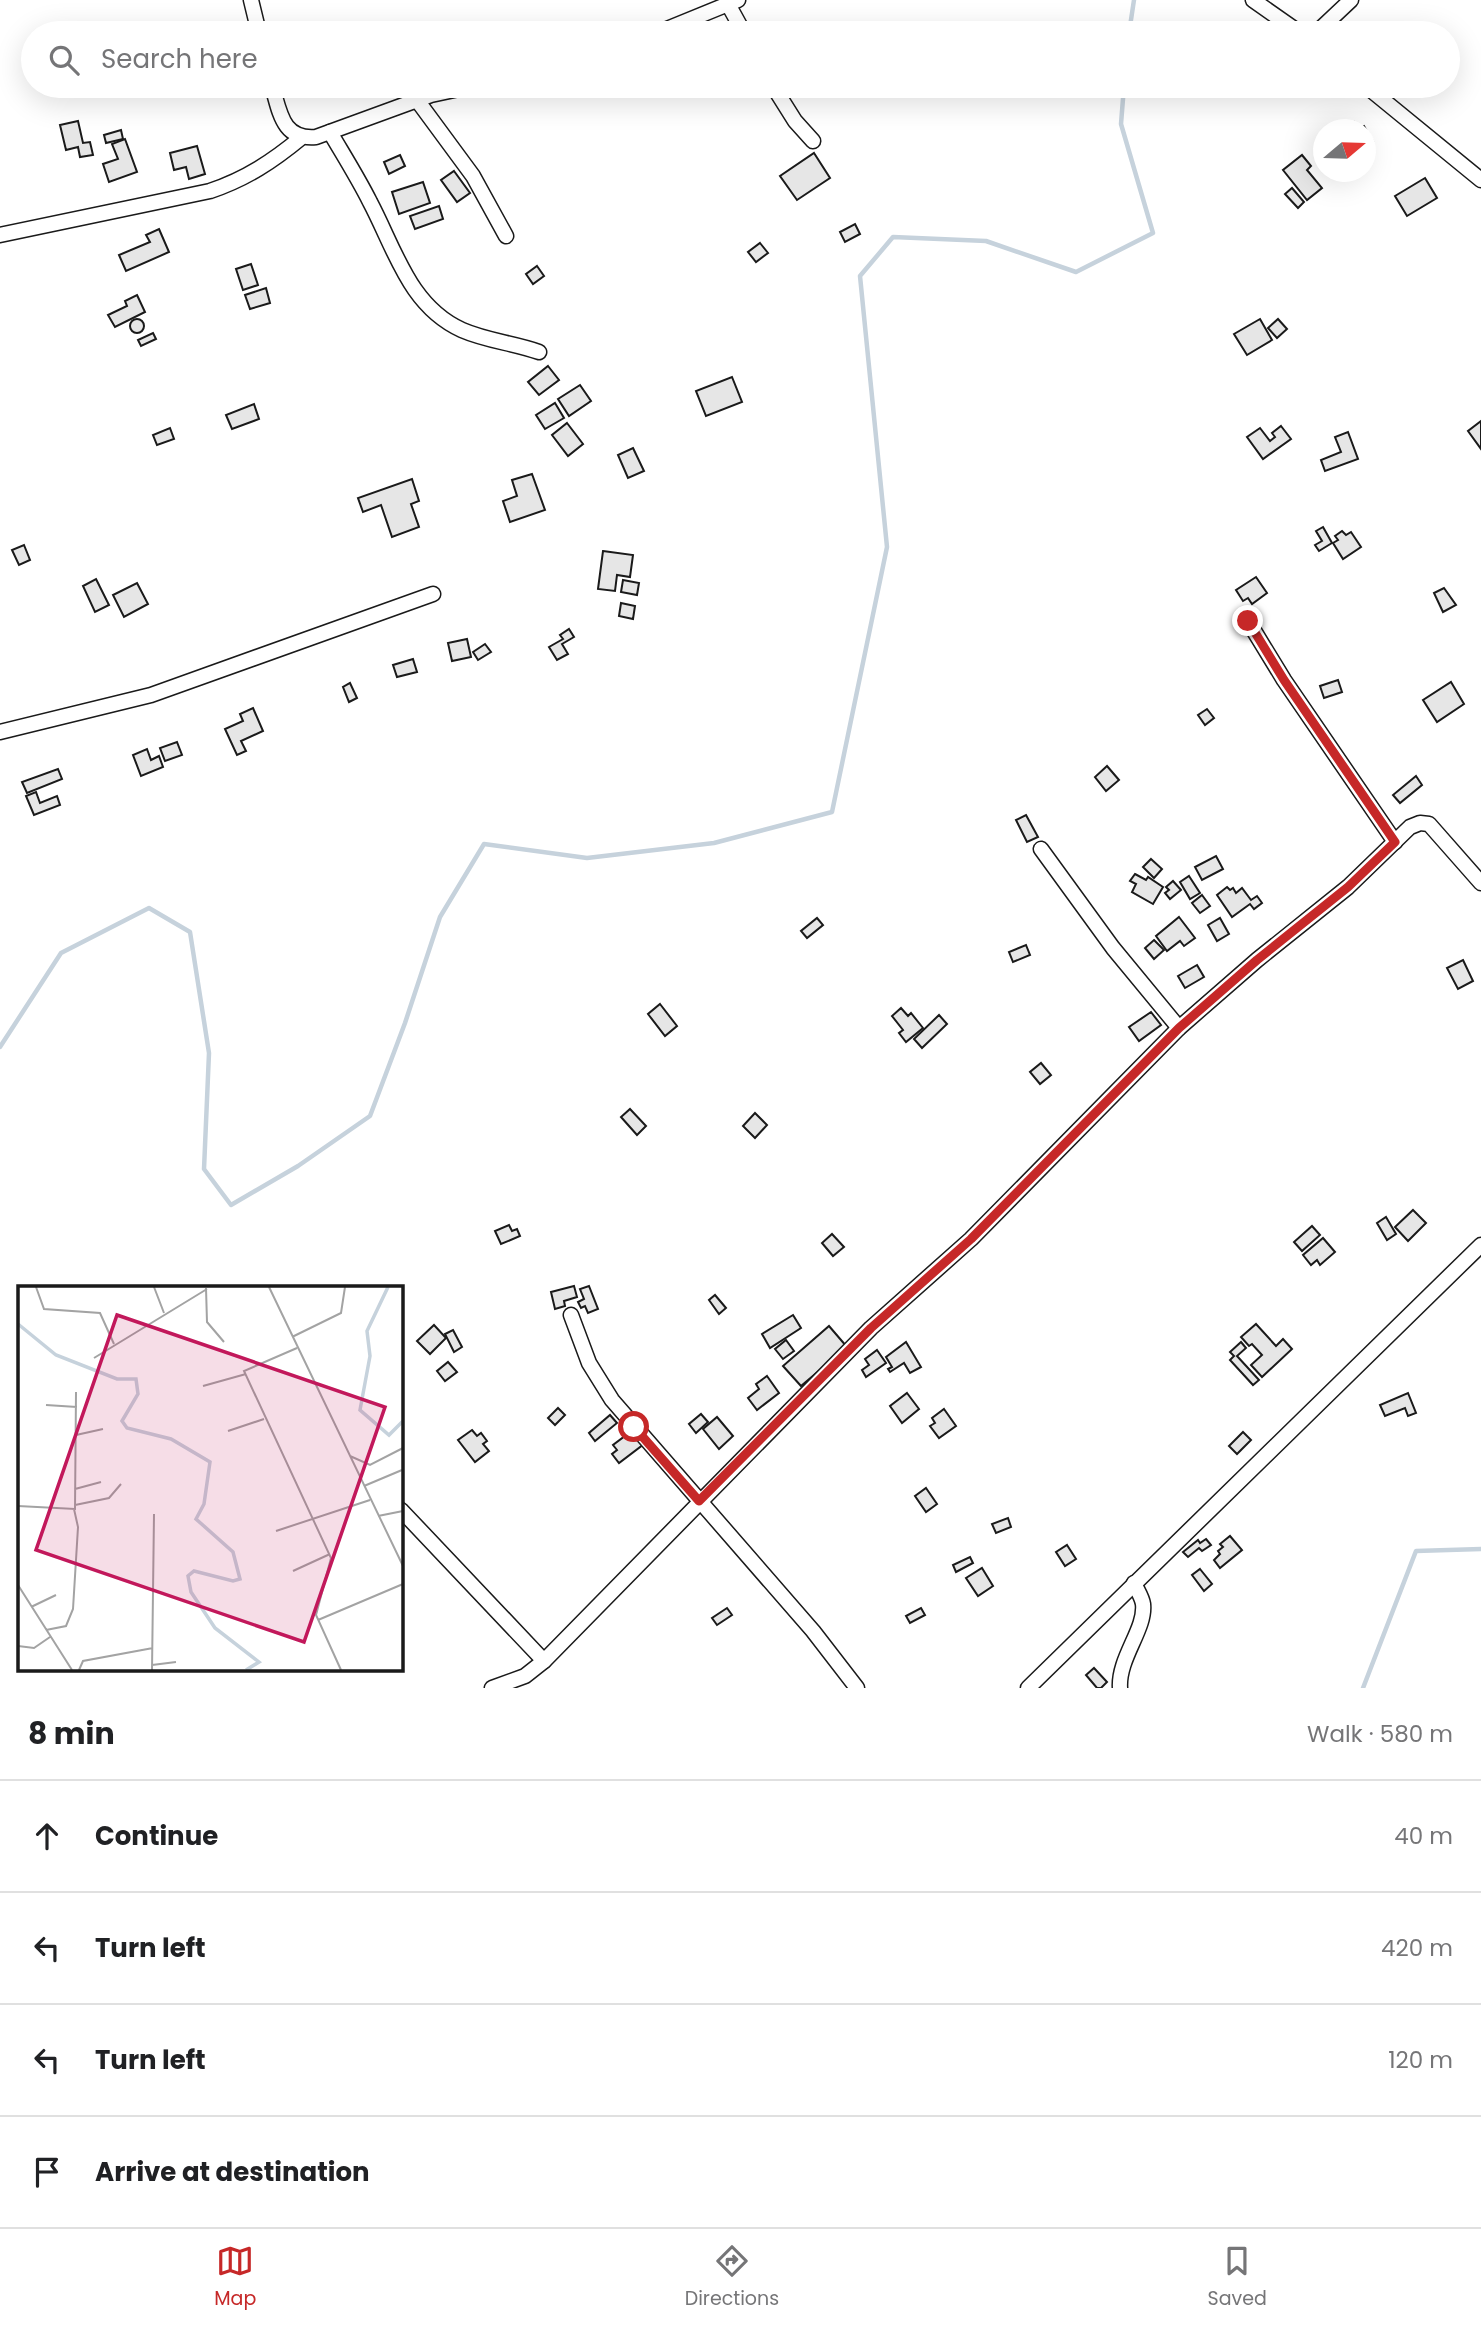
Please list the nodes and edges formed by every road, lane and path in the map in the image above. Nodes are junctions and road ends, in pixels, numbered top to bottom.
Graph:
1 (251, 0) edge
2 (1253, 0) edge
3 (1351, 0) edge
4 (733, 2) edge
5 (256, 21) edge
6 (686, 21) edge
7 (740, 21) edge
8 (1283, 21) edge
9 (1329, 21) edge
10 (276, 98) edge
11 (424, 98) edge
12 (781, 98) edge
13 (1381, 98) edge
14 (417, 100) junction
15 (330, 132) junction
16 (302, 137) junction
17 (813, 141) dead end
18 (1481, 180) edge
19 (0, 236) edge
20 (506, 236) dead end
21 (539, 352) dead end
22 (433, 594) dead end
23 (1248, 621) dead end
24 (0, 732) edge
25 (1395, 842) junction
26 (1041, 849) dead end
27 (1481, 883) edge
28 (1179, 1028) junction
29 (1481, 1245) edge
30 (571, 1315) dead end
31 (699, 1501) junction
32 (402, 1511) edge
33 (1134, 1583) junction
34 (544, 1661) junction
35 (492, 1688) edge
36 (857, 1688) edge
37 (1028, 1688) edge
38 (1120, 1688) edge

1 - 5 street
2 - 8 street
3 - 9 street
4 - 6 street
4 - 7 street
10 - 16 street
11 - 14 street
12 - 17 street
13 - 18 street
14 - 15 street
14 - 20 street
15 - 16 street
15 - 21 street
16 - 19 street
22 - 24 street
23 - 25 street
25 - 27 street
25 - 28 street
26 - 28 street
28 - 31 street
29 - 33 street
30 - 31 street
31 - 34 street
31 - 36 street
32 - 34 street
33 - 37 street
33 - 38 street
34 - 35 street

